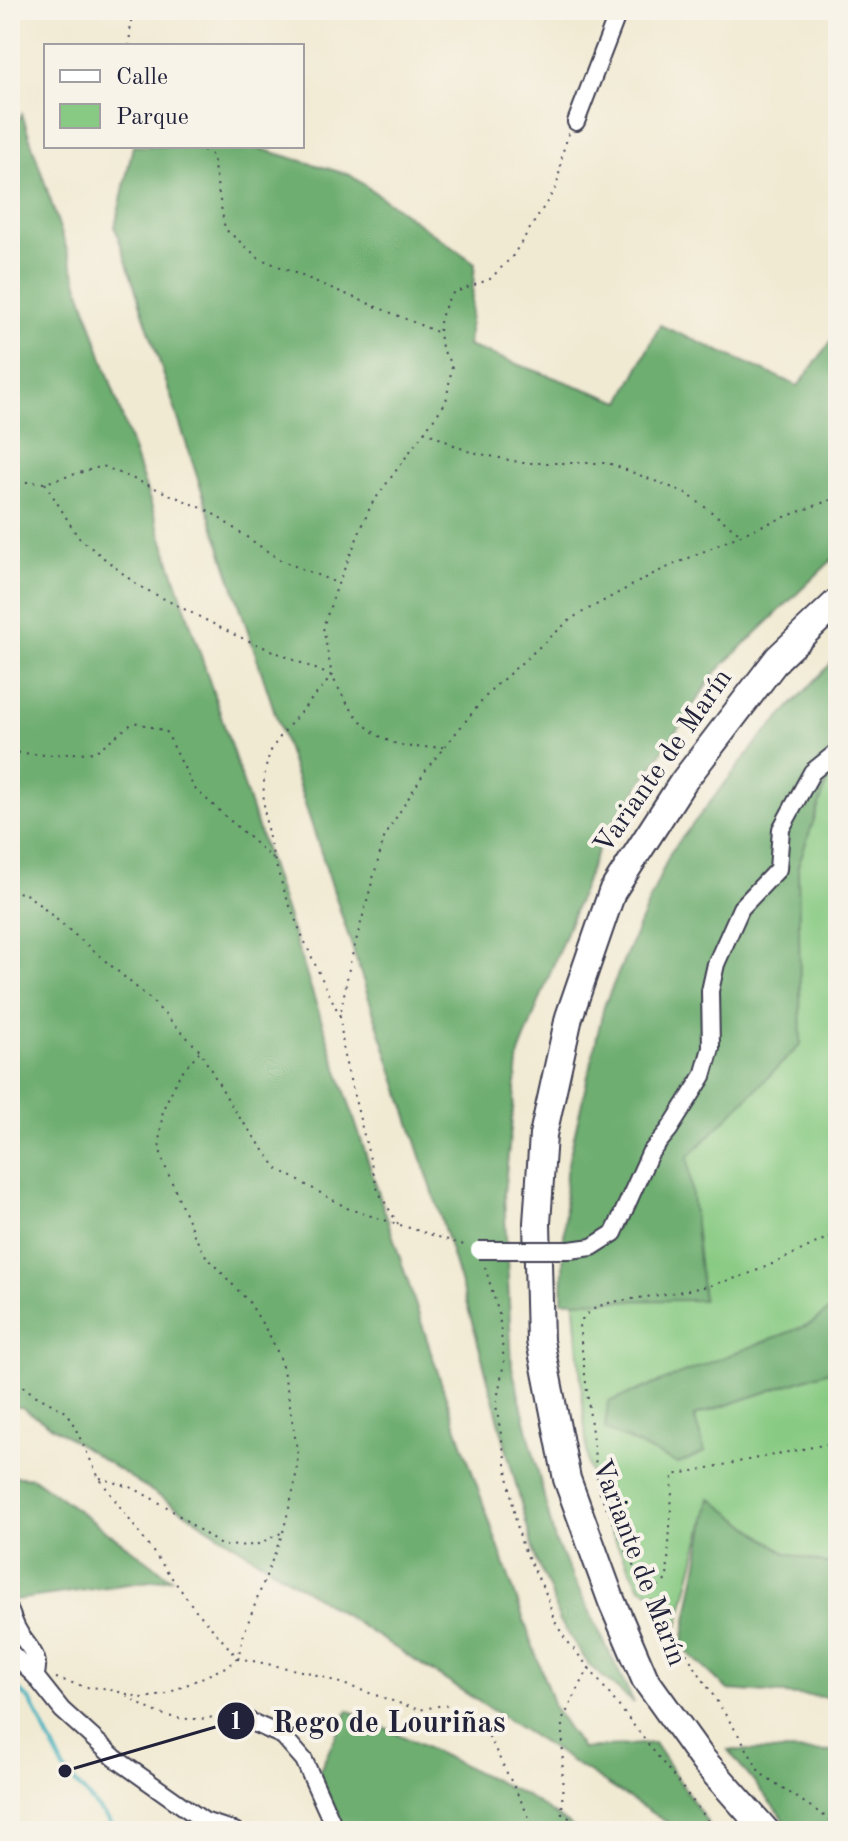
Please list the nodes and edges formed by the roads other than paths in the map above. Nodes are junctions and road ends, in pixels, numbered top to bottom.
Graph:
1 (619, 10) edge
2 (576, 122) road end
3 (838, 601) edge
4 (838, 751) edge
5 (479, 1250) road end
6 (10, 1612) edge
7 (10, 1652) edge
8 (35, 1676) junction
9 (231, 1713) road end
10 (235, 1831) edge
11 (336, 1831) edge
12 (766, 1831) edge

1 - 2 street
3 - 12 highway, Variante de Marín
4 - 5 street, bridge
6 - 8 street
7 - 8 street
8 - 10 street
9 - 11 street

